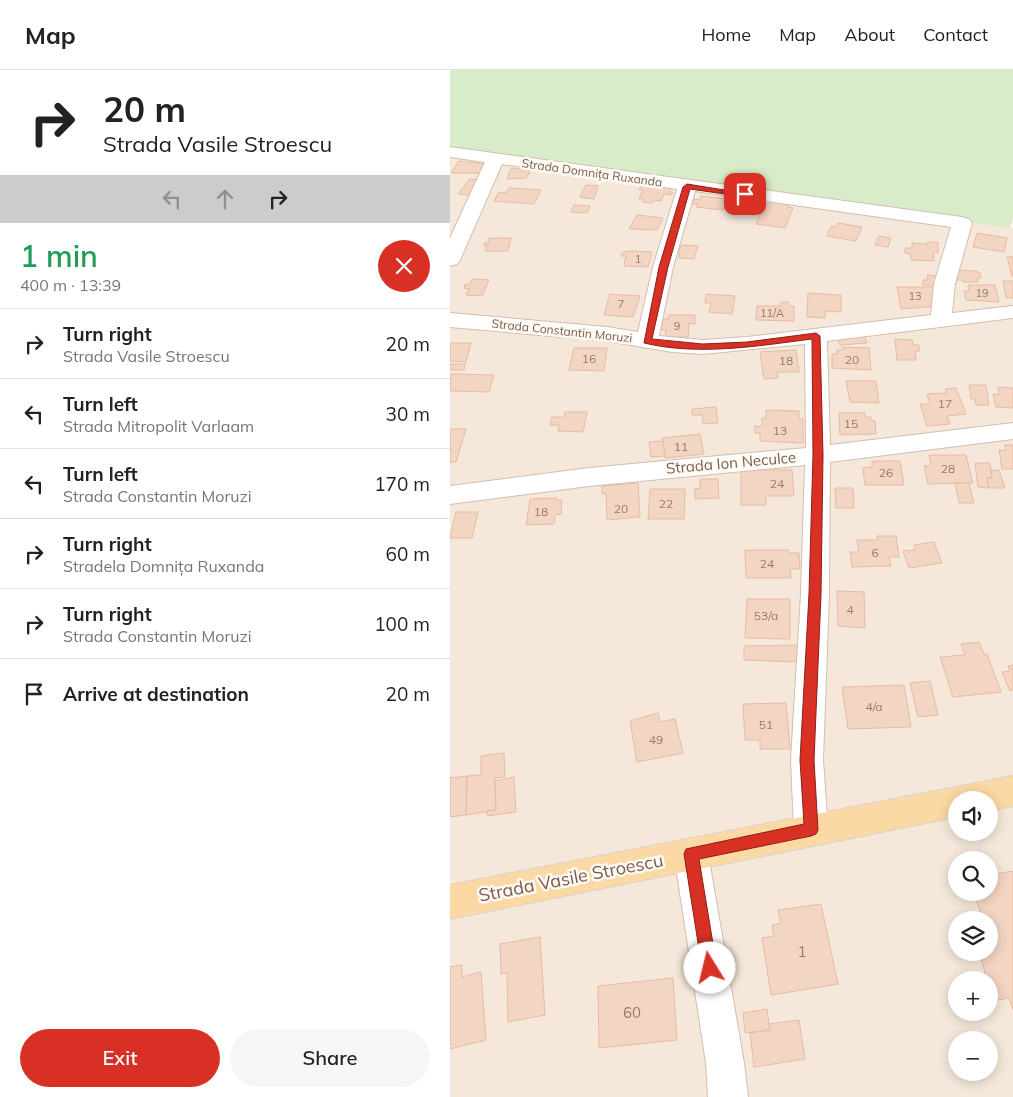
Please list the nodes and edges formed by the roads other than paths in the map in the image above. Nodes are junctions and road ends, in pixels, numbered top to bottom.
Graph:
1 (450, 152) edge
2 (496, 158) junction
3 (687, 187) junction
4 (450, 260) edge
5 (1013, 312) edge
6 (450, 320) edge
7 (942, 320) junction
8 (816, 336) junction
9 (647, 341) junction
10 (1013, 431) edge
11 (818, 455) junction
12 (450, 495) edge
13 (1013, 791) edge
14 (998, 794) edge
15 (948, 804) edge
16 (811, 830) junction
17 (691, 854) junction
18 (450, 902) edge
19 (728, 1097) edge

1 - 2 street, Strada Domnița Ruxanda
2 - 3 street, Strada Domnița Ruxanda
2 - 4 street
3 - 7 street
3 - 9 street
5 - 7 street, Strada Constantin Moruzi
6 - 9 street, Strada Constantin Moruzi
7 - 8 street, Strada Constantin Moruzi
8 - 9 street, Strada Constantin Moruzi
8 - 11 street
10 - 11 street, Strada Ion Neculce
11 - 12 street, Strada Ion Neculce
11 - 16 street
13 - 14 main road
15 - 16 main road, Strada Vasile Stroescu
16 - 17 main road, Strada Vasile Stroescu
17 - 18 main road, Strada Vasile Stroescu
17 - 19 street

